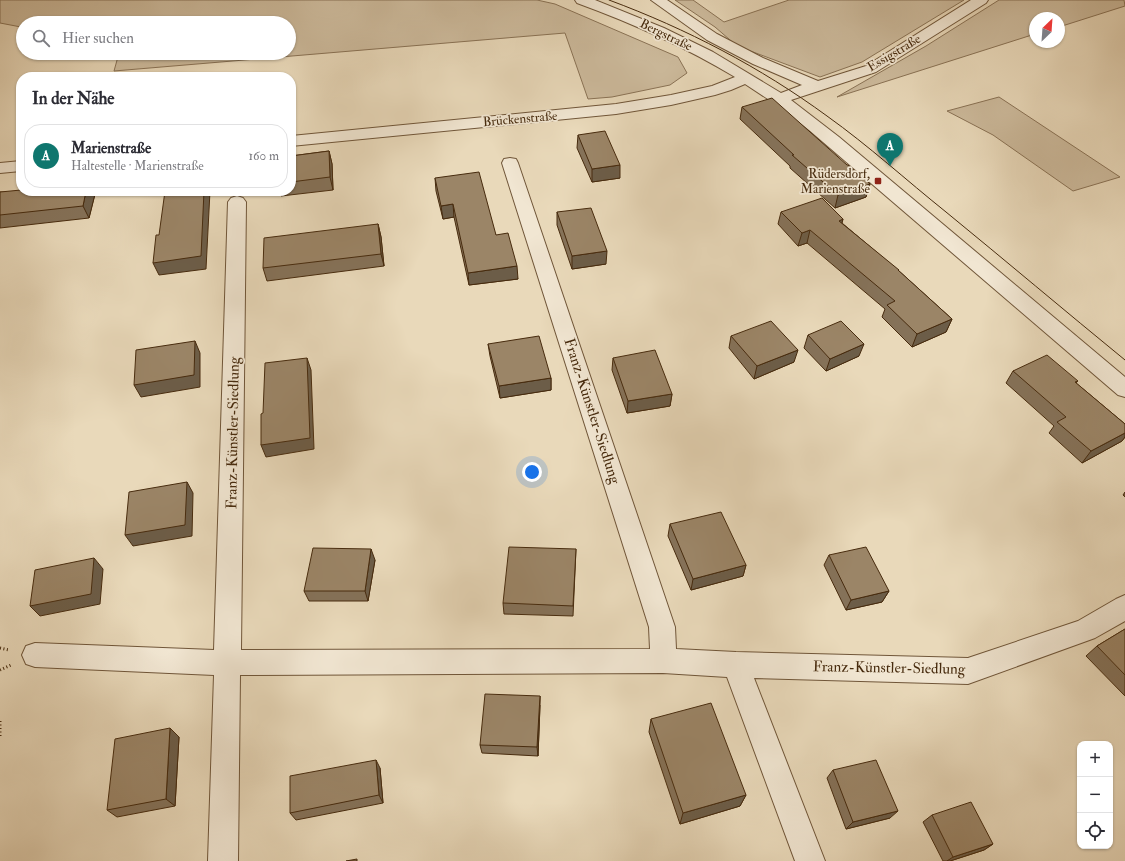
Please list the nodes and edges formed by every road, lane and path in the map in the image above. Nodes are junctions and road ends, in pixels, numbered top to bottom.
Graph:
1 (582, 0) edge
2 (658, 0) edge
3 (981, 0) edge
4 (745, 78) junction
5 (816, 86) junction
6 (778, 99) junction
7 (296, 141) edge
8 (510, 164) dead end
9 (16, 166) edge
10 (0, 168) edge
11 (237, 202) dead end
12 (1125, 389) edge
13 (1125, 607) edge
14 (35, 655) dead end
15 (663, 661) junction
16 (228, 663) junction
17 (736, 665) junction
18 (0, 721) edge
19 (0, 738) edge
20 (223, 861) edge
21 (810, 861) edge

1 - 4 street, Bergstraße
2 - 5 street
3 - 5 street, Essigstraße
4 - 6 street, Bergstraße
4 - 7 street, Brückenstraße
5 - 6 street, Essigstraße
6 - 12 street, Bergstraße
8 - 15 street, Franz-Künstler-Siedlung
9 - 10 street
11 - 16 street, Franz-Künstler-Siedlung
13 - 17 street, Franz-Künstler-Siedlung
14 - 16 street, Franz-Künstler-Siedlung
15 - 16 street, Franz-Künstler-Siedlung
15 - 17 street, Franz-Künstler-Siedlung
16 - 20 street, Franz-Künstler-Siedlung
17 - 21 street
18 - 19 path

